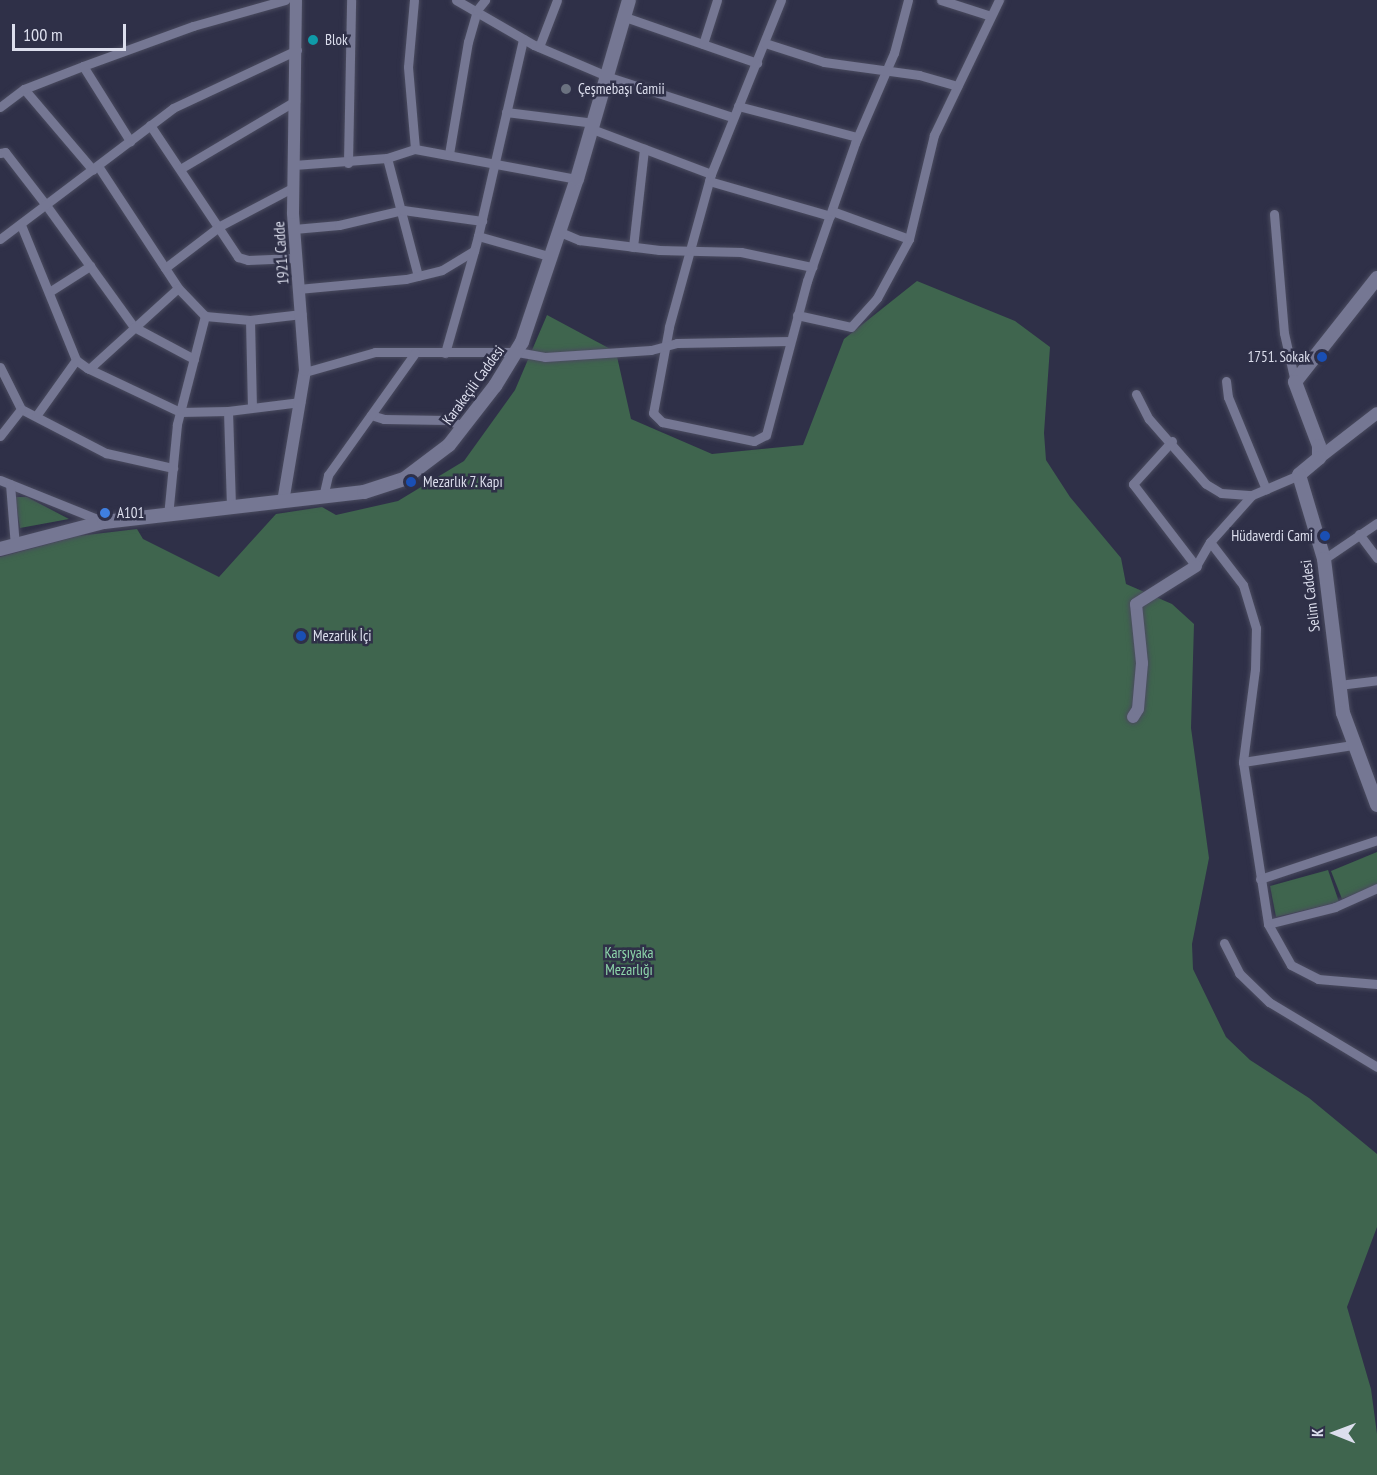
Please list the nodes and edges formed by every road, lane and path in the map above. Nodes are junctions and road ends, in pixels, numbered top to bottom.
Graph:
1 (285, 0) edge
2 (296, 0) edge
3 (351, 0) edge
4 (414, 0) edge
5 (456, 0) edge
6 (485, 0) edge
7 (557, 0) edge
8 (629, 0) edge
9 (717, 0) edge
10 (781, 0) edge
11 (908, 0) edge
12 (941, 0) edge
13 (999, 0) edge
14 (477, 10) junction
15 (991, 16) junction
16 (625, 17) junction
17 (523, 39) junction
18 (765, 43) junction
19 (703, 44) junction
20 (539, 47) junction
21 (297, 50) junction
22 (757, 63) junction
23 (83, 66) junction
24 (886, 69) junction
25 (609, 77) junction
26 (957, 86) junction
27 (24, 89) junction
28 (295, 101) junction
29 (0, 106) edge
30 (738, 106) junction
31 (506, 112) junction
32 (732, 117) junction
33 (150, 125) junction
34 (593, 126) junction
35 (857, 137) junction
36 (130, 141) junction
37 (415, 149) junction
38 (644, 149) junction
39 (0, 153) edge
40 (449, 154) junction
41 (387, 158) junction
42 (495, 162) junction
43 (348, 163) junction
44 (294, 165) junction
45 (96, 168) junction
46 (180, 169) junction
47 (710, 177) junction
48 (577, 179) junction
49 (292, 188) junction
50 (46, 205) junction
51 (404, 210) junction
52 (831, 213) junction
53 (1274, 214) dead end
54 (482, 221) junction
55 (21, 225) junction
56 (220, 226) junction
57 (294, 229) junction
58 (560, 232) junction
59 (478, 236) junction
60 (0, 239) edge
61 (909, 239) junction
62 (633, 247) junction
63 (690, 250) junction
64 (474, 251) junction
65 (552, 257) junction
66 (295, 258) junction
67 (90, 266) junction
68 (812, 267) junction
69 (165, 268) junction
70 (418, 276) junction
71 (1377, 278) edge
72 (178, 288) junction
73 (298, 289) junction
74 (49, 292) junction
75 (302, 314) junction
76 (797, 315) junction
77 (206, 316) junction
78 (250, 320) junction
79 (134, 327) junction
80 (790, 341) junction
81 (664, 347) junction
82 (518, 351) junction
83 (415, 353) junction
84 (445, 353) junction
85 (194, 358) junction
86 (76, 360) junction
87 (0, 367) edge
88 (89, 369) junction
89 (305, 372) junction
90 (1226, 381) dead end
91 (1295, 382) junction
92 (1137, 394) dead end
93 (300, 402) junction
94 (252, 405) junction
95 (21, 408) junction
96 (228, 411) junction
97 (180, 412) junction
98 (1377, 413) edge
99 (371, 415) junction
100 (36, 416) junction
101 (465, 426) junction
102 (0, 436) edge
103 (1172, 441) junction
104 (1319, 458) junction
105 (173, 468) junction
106 (1299, 475) junction
107 (5, 482) edge
108 (1266, 489) junction
109 (1252, 495) junction
110 (323, 497) junction
111 (283, 502) junction
112 (231, 508) junction
113 (168, 516) junction
114 (104, 522) junction
115 (1377, 523) edge
116 (1359, 534) junction
117 (1210, 542) junction
118 (15, 546) junction
119 (0, 549) edge
120 (1377, 558) edge
121 (1324, 559) junction
122 (1196, 566) junction
123 (1377, 680) edge
124 (1339, 685) junction
125 (1133, 717) dead end
126 (1353, 745) junction
127 (1243, 762) junction
128 (1377, 806) edge
129 (1377, 840) edge
130 (1260, 879) junction
131 (1377, 888) edge
132 (1268, 924) junction
133 (1224, 943) dead end
134 (1377, 984) edge
135 (1377, 1067) edge

1 - 23 street
2 - 21 street, 1921. Cadde
3 - 43 street
4 - 37 street
5 - 14 street
6 - 14 street
7 - 20 street
8 - 16 main road, Karakeçili Caddesi
9 - 19 street
10 - 18 street
11 - 24 street
12 - 15 street
13 - 15 street
14 - 17 street
14 - 40 street
15 - 26 street
16 - 19 street
16 - 25 main road, Karakeçili Caddesi
17 - 20 street
17 - 31 street
18 - 22 street
18 - 24 street
19 - 22 street
20 - 25 street
21 - 28 street, 1921. Cadde
21 - 33 street
22 - 30 street
23 - 27 street
23 - 36 street
24 - 26 street
24 - 35 street
25 - 32 street
25 - 34 main road, Karakeçili Caddesi
26 - 61 street
27 - 29 street
27 - 45 street
28 - 44 street, 1921. Cadde
28 - 46 street
30 - 32 street
30 - 35 street
31 - 34 street
31 - 42 street
32 - 47 street
33 - 36 street
33 - 46 street
34 - 38 street
34 - 48 main road, Karakeçili Caddesi
35 - 52 street
36 - 45 street
37 - 40 street
37 - 41 street
38 - 47 street
38 - 62 street
39 - 50 street
40 - 42 street
41 - 43 street
41 - 51 street
42 - 48 street
42 - 54 street
43 - 44 street
44 - 49 street, 1921. Cadde
45 - 50 street
45 - 69 street
46 - 56 street
47 - 52 street
47 - 63 street
48 - 58 main road, Karakeçili Caddesi
49 - 56 street
49 - 57 street, 1921. Cadde
50 - 55 street
50 - 67 street
51 - 54 street
51 - 57 street
51 - 70 street
52 - 61 street
52 - 68 street
53 - 91 street
54 - 59 street
55 - 60 street
55 - 74 street
56 - 66 street
56 - 69 street
57 - 66 street, 1921. Cadde
58 - 62 street
58 - 65 main road, Karakeçili Caddesi
59 - 64 street
59 - 65 street
61 - 76 street
62 - 63 street
63 - 68 street
63 - 81 street
64 - 70 street
64 - 84 street
65 - 82 main road, Karakeçili Caddesi
66 - 73 street, 1921. Cadde
67 - 74 street
67 - 79 street
68 - 76 street
69 - 72 street
70 - 73 street
71 - 91 main road
72 - 77 street
72 - 79 street
73 - 75 street, 1921. Cadde
74 - 86 street
75 - 78 street
75 - 89 street, 1921. Cadde
76 - 80 street
77 - 78 street
77 - 85 street
78 - 94 street
79 - 85 street
79 - 88 street
80 - 81 street
80 - 81 street
81 - 82 street
82 - 84 street
82 - 101 main road, Karakeçili Caddesi
83 - 84 street
83 - 89 street
83 - 99 street
85 - 97 street
86 - 88 street
86 - 100 street
87 - 95 street
88 - 97 street
89 - 93 street, 1921. Cadde
90 - 108 street
91 - 104 main road
92 - 103 street
93 - 94 street
93 - 111 street, 1921. Cadde
94 - 96 street
95 - 100 street
95 - 102 street
96 - 97 street
96 - 112 street
97 - 105 street
98 - 104 street
99 - 101 street
99 - 110 street
100 - 105 street
101 - 110 main road, Karakeçili Caddesi
103 - 109 street
103 - 122 street
104 - 106 main road
105 - 113 street
106 - 108 street
106 - 121 main road, Selim Caddesi
107 - 114 street
107 - 118 street
108 - 109 street
109 - 117 street
110 - 111 main road, Karakeçili Caddesi
111 - 112 main road, Karakeçili Caddesi
112 - 113 main road, Karakeçili Caddesi
113 - 114 main road, Karakeçili Caddesi
114 - 118 main road, Karakeçili Caddesi
115 - 116 street
116 - 120 street
116 - 121 street
117 - 122 street
117 - 127 street
118 - 119 main road, Karakeçili Caddesi
121 - 124 main road, Selim Caddesi
122 - 125 street
123 - 124 street
124 - 126 main road, Selim Caddesi
126 - 127 street
126 - 128 main road, Selim Caddesi
127 - 130 street
129 - 130 street
130 - 132 street
131 - 132 street
132 - 134 street
133 - 135 street

